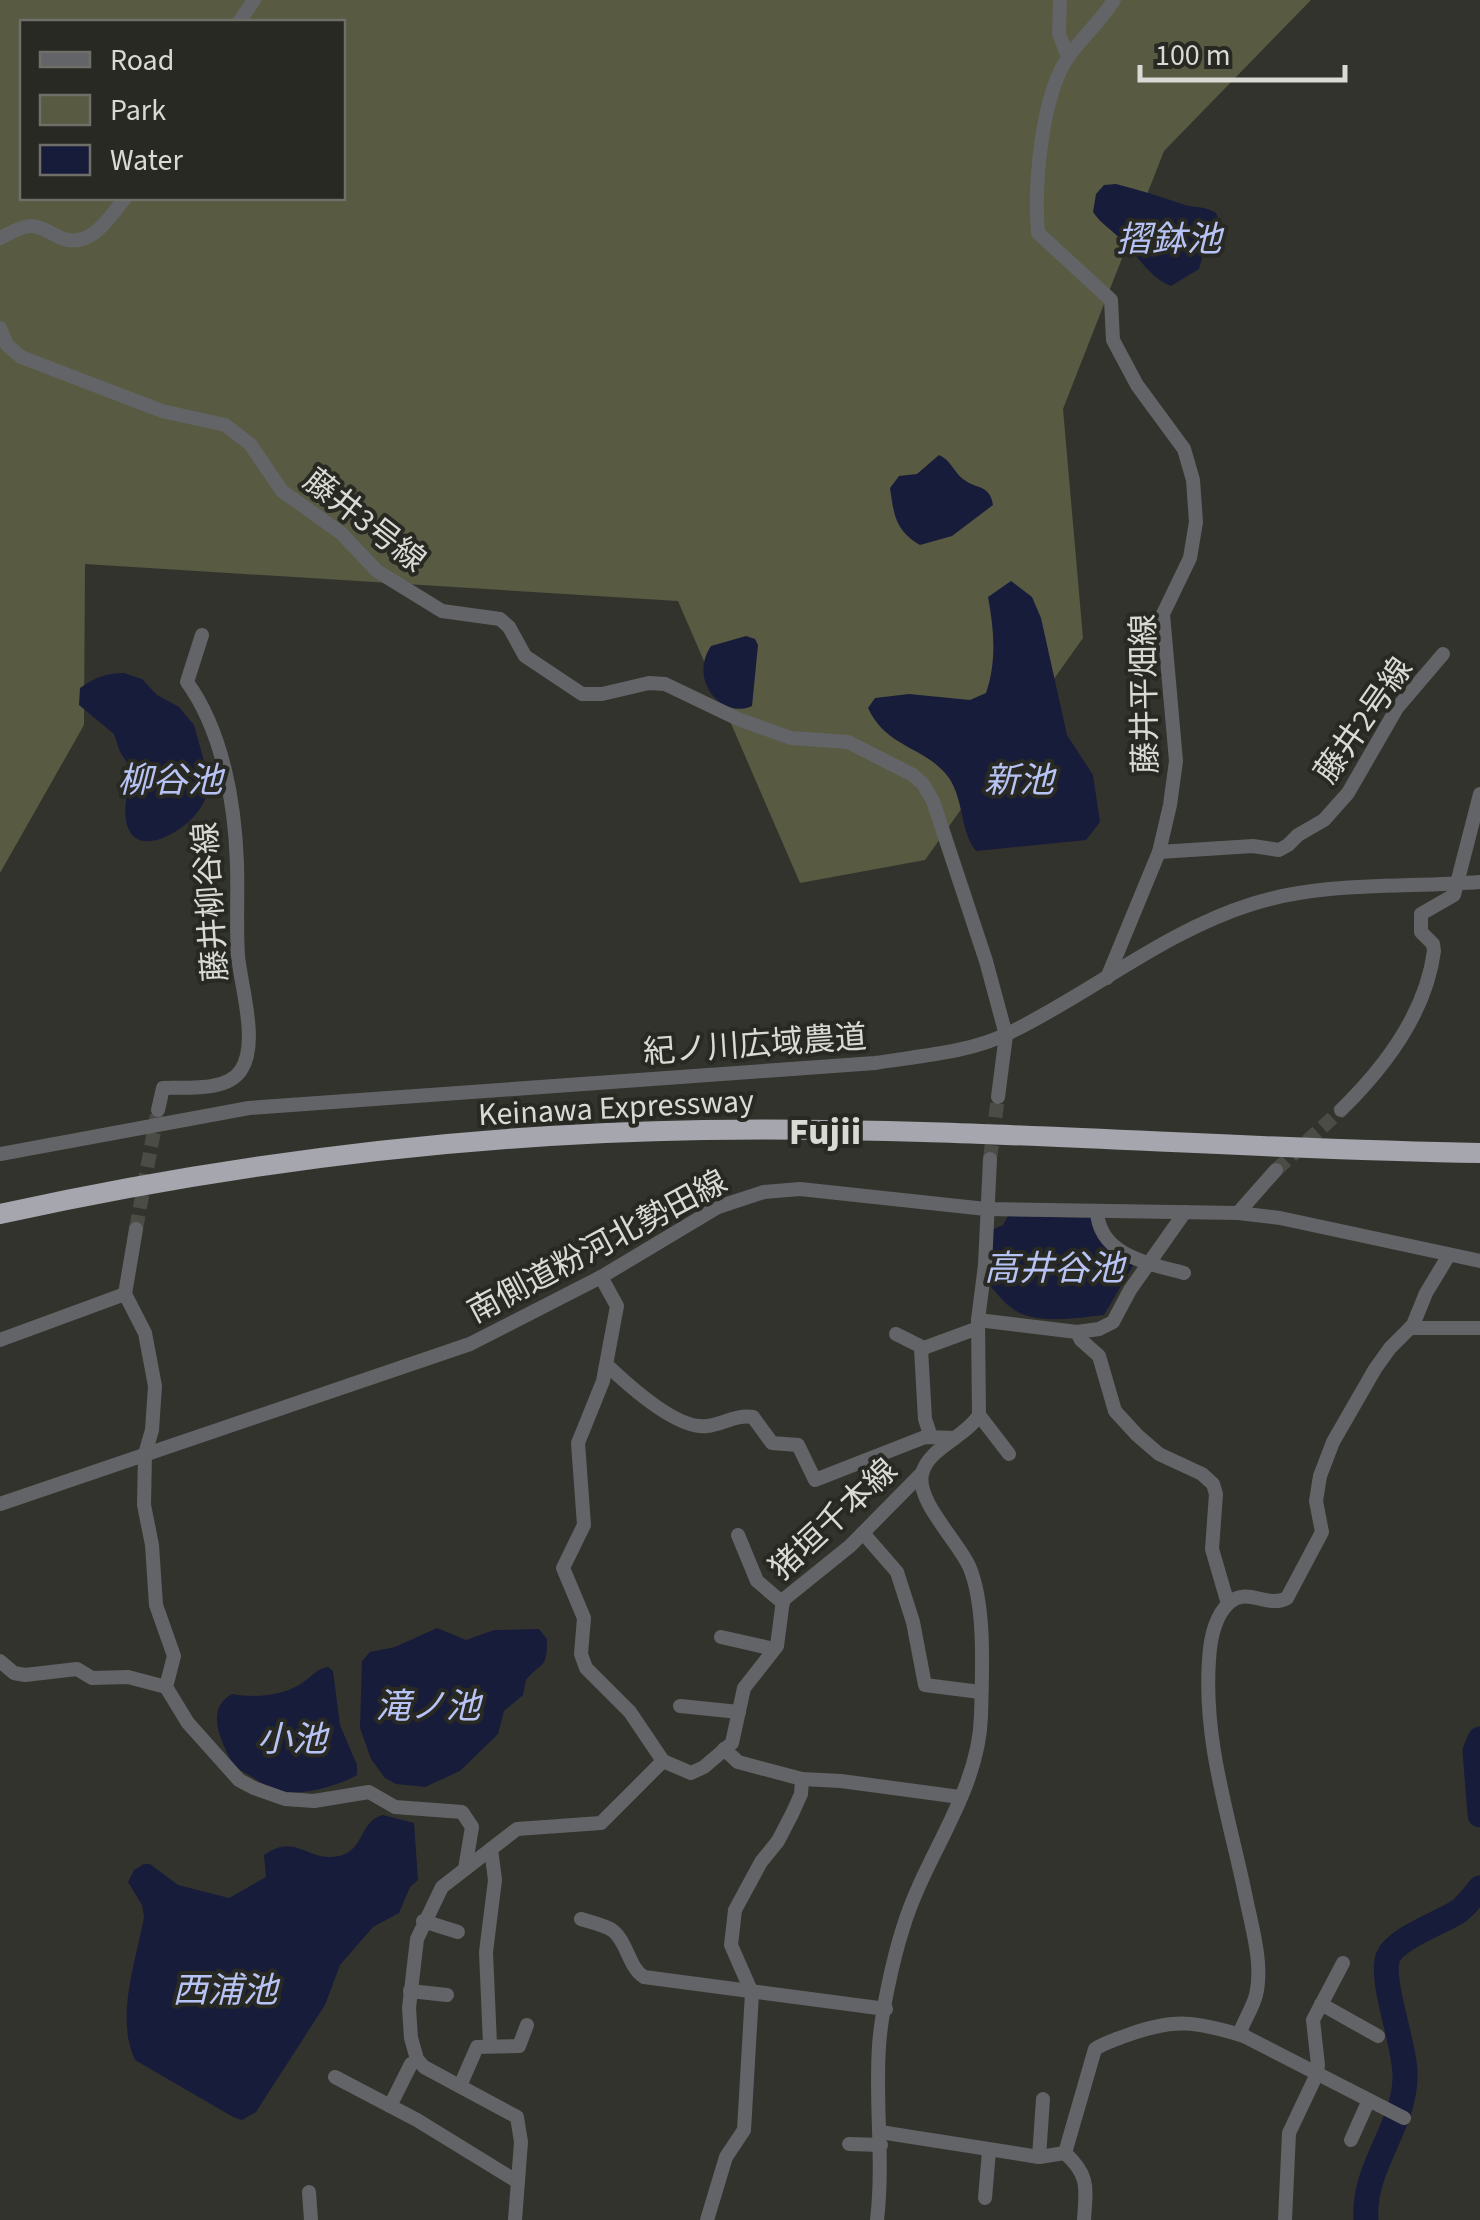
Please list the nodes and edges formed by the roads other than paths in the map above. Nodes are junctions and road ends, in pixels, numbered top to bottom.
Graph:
1 (1060, 0) edge
2 (1114, 0) edge
3 (1068, 57) junction
4 (123, 200) edge
5 (0, 238) edge
6 (0, 328) edge
7 (202, 635) dead end
8 (1443, 654) dead end
9 (1184, 765) dead end
10 (1174, 780) junction
11 (1480, 794) edge
12 (1159, 852) junction
13 (1468, 883) edge
14 (1107, 978) junction
15 (1006, 1035) junction
16 (998, 1098) tunnel mouth
17 (158, 1110) tunnel mouth
18 (1341, 1110) tunnel mouth
19 (4, 1149) edge
20 (1480, 1153) edge
21 (990, 1159) tunnel mouth
22 (1276, 1170) tunnel mouth
23 (986, 1209) junction
24 (1096, 1210) junction
25 (1185, 1212) junction
26 (1238, 1213) junction
27 (0, 1214) edge
28 (136, 1230) tunnel mouth
29 (1449, 1255) junction
30 (1480, 1261) edge
31 (1151, 1264) junction
32 (1184, 1273) dead end
33 (601, 1277) junction
34 (126, 1294) junction
35 (978, 1324) junction
36 (1410, 1328) junction
37 (1480, 1328) edge
38 (1077, 1332) junction
39 (896, 1334) dead end
40 (0, 1340) edge
41 (924, 1348) junction
42 (607, 1365) junction
43 (753, 1404) dead end
44 (979, 1415) junction
45 (758, 1420) junction
46 (931, 1438) junction
47 (956, 1438) junction
48 (145, 1454) junction
49 (1009, 1454) dead end
50 (922, 1473) junction
51 (0, 1504) edge
52 (863, 1533) junction
53 (738, 1534) dead end
54 (783, 1603) junction
55 (1228, 1604) junction
56 (721, 1637) dead end
57 (774, 1650) junction
58 (79, 1652) dead end
59 (0, 1661) edge
60 (77, 1669) junction
61 (166, 1687) junction
62 (980, 1692) junction
63 (680, 1706) dead end
64 (740, 1712) junction
65 (724, 1749) junction
66 (664, 1760) junction
67 (802, 1779) junction
68 (960, 1797) junction
69 (492, 1849) junction
70 (465, 1869) junction
71 (581, 1919) dead end
72 (423, 1922) junction
73 (458, 1932) dead end
74 (1342, 1963) dead end
75 (750, 1990) junction
76 (410, 1992) junction
77 (448, 1995) dead end
78 (1320, 2004) junction
79 (886, 2009) junction
80 (528, 2025) dead end
81 (1244, 2036) junction
82 (1378, 2036) dead end
83 (490, 2044) junction
84 (411, 2064) dead end
85 (1316, 2076) junction
86 (334, 2077) dead end
87 (460, 2086) junction
88 (1043, 2098) dead end
89 (1370, 2104) junction
90 (390, 2106) junction
91 (1404, 2118) dead end
92 (880, 2139) junction
93 (1352, 2140) dead end
94 (850, 2144) dead end
95 (989, 2151) junction
96 (1066, 2153) junction
97 (1038, 2157) junction
98 (518, 2182) junction
99 (309, 2192) dead end
100 (985, 2198) dead end
101 (311, 2220) edge
102 (515, 2220) edge
103 (707, 2220) edge
104 (876, 2220) edge
105 (1084, 2220) edge
106 (1285, 2220) edge

1 - 3 street
2 - 3 street, 藤井平畑線
3 - 10 street, 藤井平畑線
4 - 5 street
6 - 15 street, 藤井3号線
7 - 17 street, 藤井柳谷線
8 - 12 street, 藤井2号線
9 - 10 street
10 - 12 street, 藤井平畑線
11 - 13 street
12 - 14 street, 藤井平畑線
13 - 14 street, 紀ノ川広域農道
13 - 18 street
14 - 15 street, 紀ノ川広域農道
15 - 16 street
15 - 19 street, 紀ノ川広域農道
20 - 27 highway, Keinawa Expressway
21 - 23 street
22 - 26 street
23 - 24 street, 南側道粉河北勢田線
23 - 33 street, 南側道粉河北勢田線
23 - 35 street
24 - 25 street, 南側道粉河北勢田線
24 - 31 street
25 - 26 street, 南側道粉河北勢田線
25 - 31 street
26 - 29 street, 南側道粉河北勢田線
28 - 34 street
29 - 30 street, 南側道粉河北勢田線
29 - 36 street
31 - 32 street
31 - 38 street
33 - 42 street
33 - 48 street, 南側道粉河北勢田線
34 - 40 street
34 - 48 street
35 - 38 street
35 - 41 street
35 - 44 street
36 - 37 street
36 - 55 street
38 - 55 street
39 - 41 street
41 - 46 street
42 - 45 street
42 - 66 street
43 - 45 street
44 - 47 street, 猪垣千本線
44 - 49 street
45 - 46 street
46 - 47 street
47 - 50 street, 猪垣千本線
48 - 51 street, 南側道粉河北勢田線
48 - 61 street
50 - 52 street, 猪垣千本線
50 - 62 street
52 - 54 street, 猪垣千本線
52 - 62 street
53 - 54 street
54 - 57 street, 猪垣千本線
55 - 81 street
56 - 57 street
57 - 64 street, 猪垣千本線
58 - 60 street
59 - 60 street
60 - 61 street
61 - 70 street
62 - 68 street
63 - 64 street
64 - 65 street, 猪垣千本線
65 - 66 street
65 - 67 street
66 - 69 street
67 - 68 street
67 - 75 street
68 - 79 street
69 - 70 street
69 - 83 street
70 - 72 street
71 - 75 street
72 - 73 street
72 - 76 street
74 - 78 street
75 - 79 street
75 - 103 street
76 - 77 street
76 - 87 street
78 - 82 street
78 - 85 street
79 - 92 street
80 - 83 street
81 - 85 street
81 - 96 street
83 - 87 street
84 - 90 street
85 - 89 street
85 - 106 street
86 - 90 street
87 - 98 street
88 - 97 street
89 - 91 street
89 - 93 street
90 - 98 street
92 - 94 street
92 - 95 street
92 - 104 street
95 - 97 street
95 - 100 street
96 - 97 street
96 - 105 street
98 - 102 street
99 - 101 street

